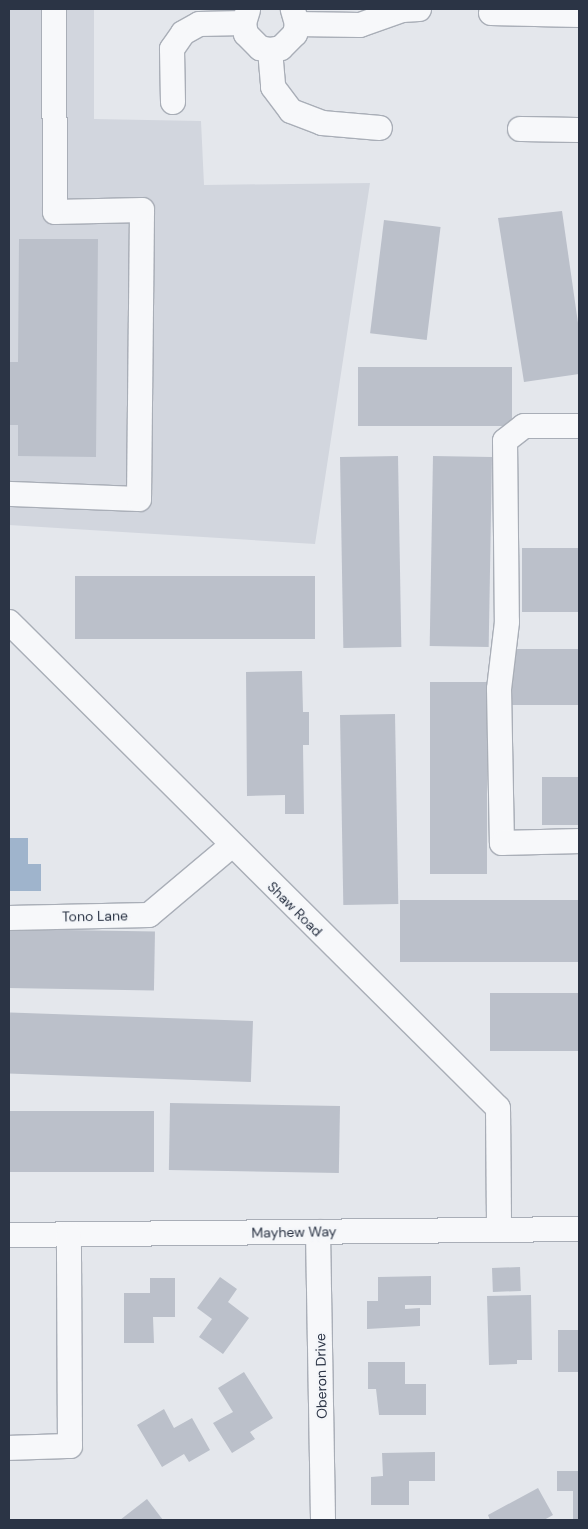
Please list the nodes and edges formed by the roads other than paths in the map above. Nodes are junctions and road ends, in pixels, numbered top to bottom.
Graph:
1 (54, 9) edge
2 (419, 9) edge
3 (491, 13) dead end
4 (579, 15) edge
5 (246, 16) edge
6 (295, 16) edge
7 (270, 50) junction
8 (173, 102) dead end
9 (380, 128) dead end
10 (520, 129) dead end
11 (579, 130) edge
12 (579, 426) edge
13 (9, 494) edge
14 (9, 622) edge
15 (579, 841) edge
16 (231, 846) junction
17 (9, 918) edge
18 (499, 1229) junction
19 (579, 1229) edge
20 (318, 1232) junction
21 (9, 1234) edge
22 (69, 1234) junction
23 (9, 1448) edge
24 (323, 1520) edge

1 - 13 street
2 - 6 street
3 - 4 street
5 - 7 street
5 - 8 street
6 - 7 street
7 - 9 street
10 - 11 street
12 - 15 street
14 - 16 street, Shaw Road
16 - 17 street, Tono Lane
16 - 18 street, Shaw Road
18 - 19 street, Mayhew Way
18 - 20 street, Mayhew Way
20 - 22 street, Mayhew Way
20 - 24 street, Oberon Drive
21 - 22 street, Mayhew Way
22 - 23 street

